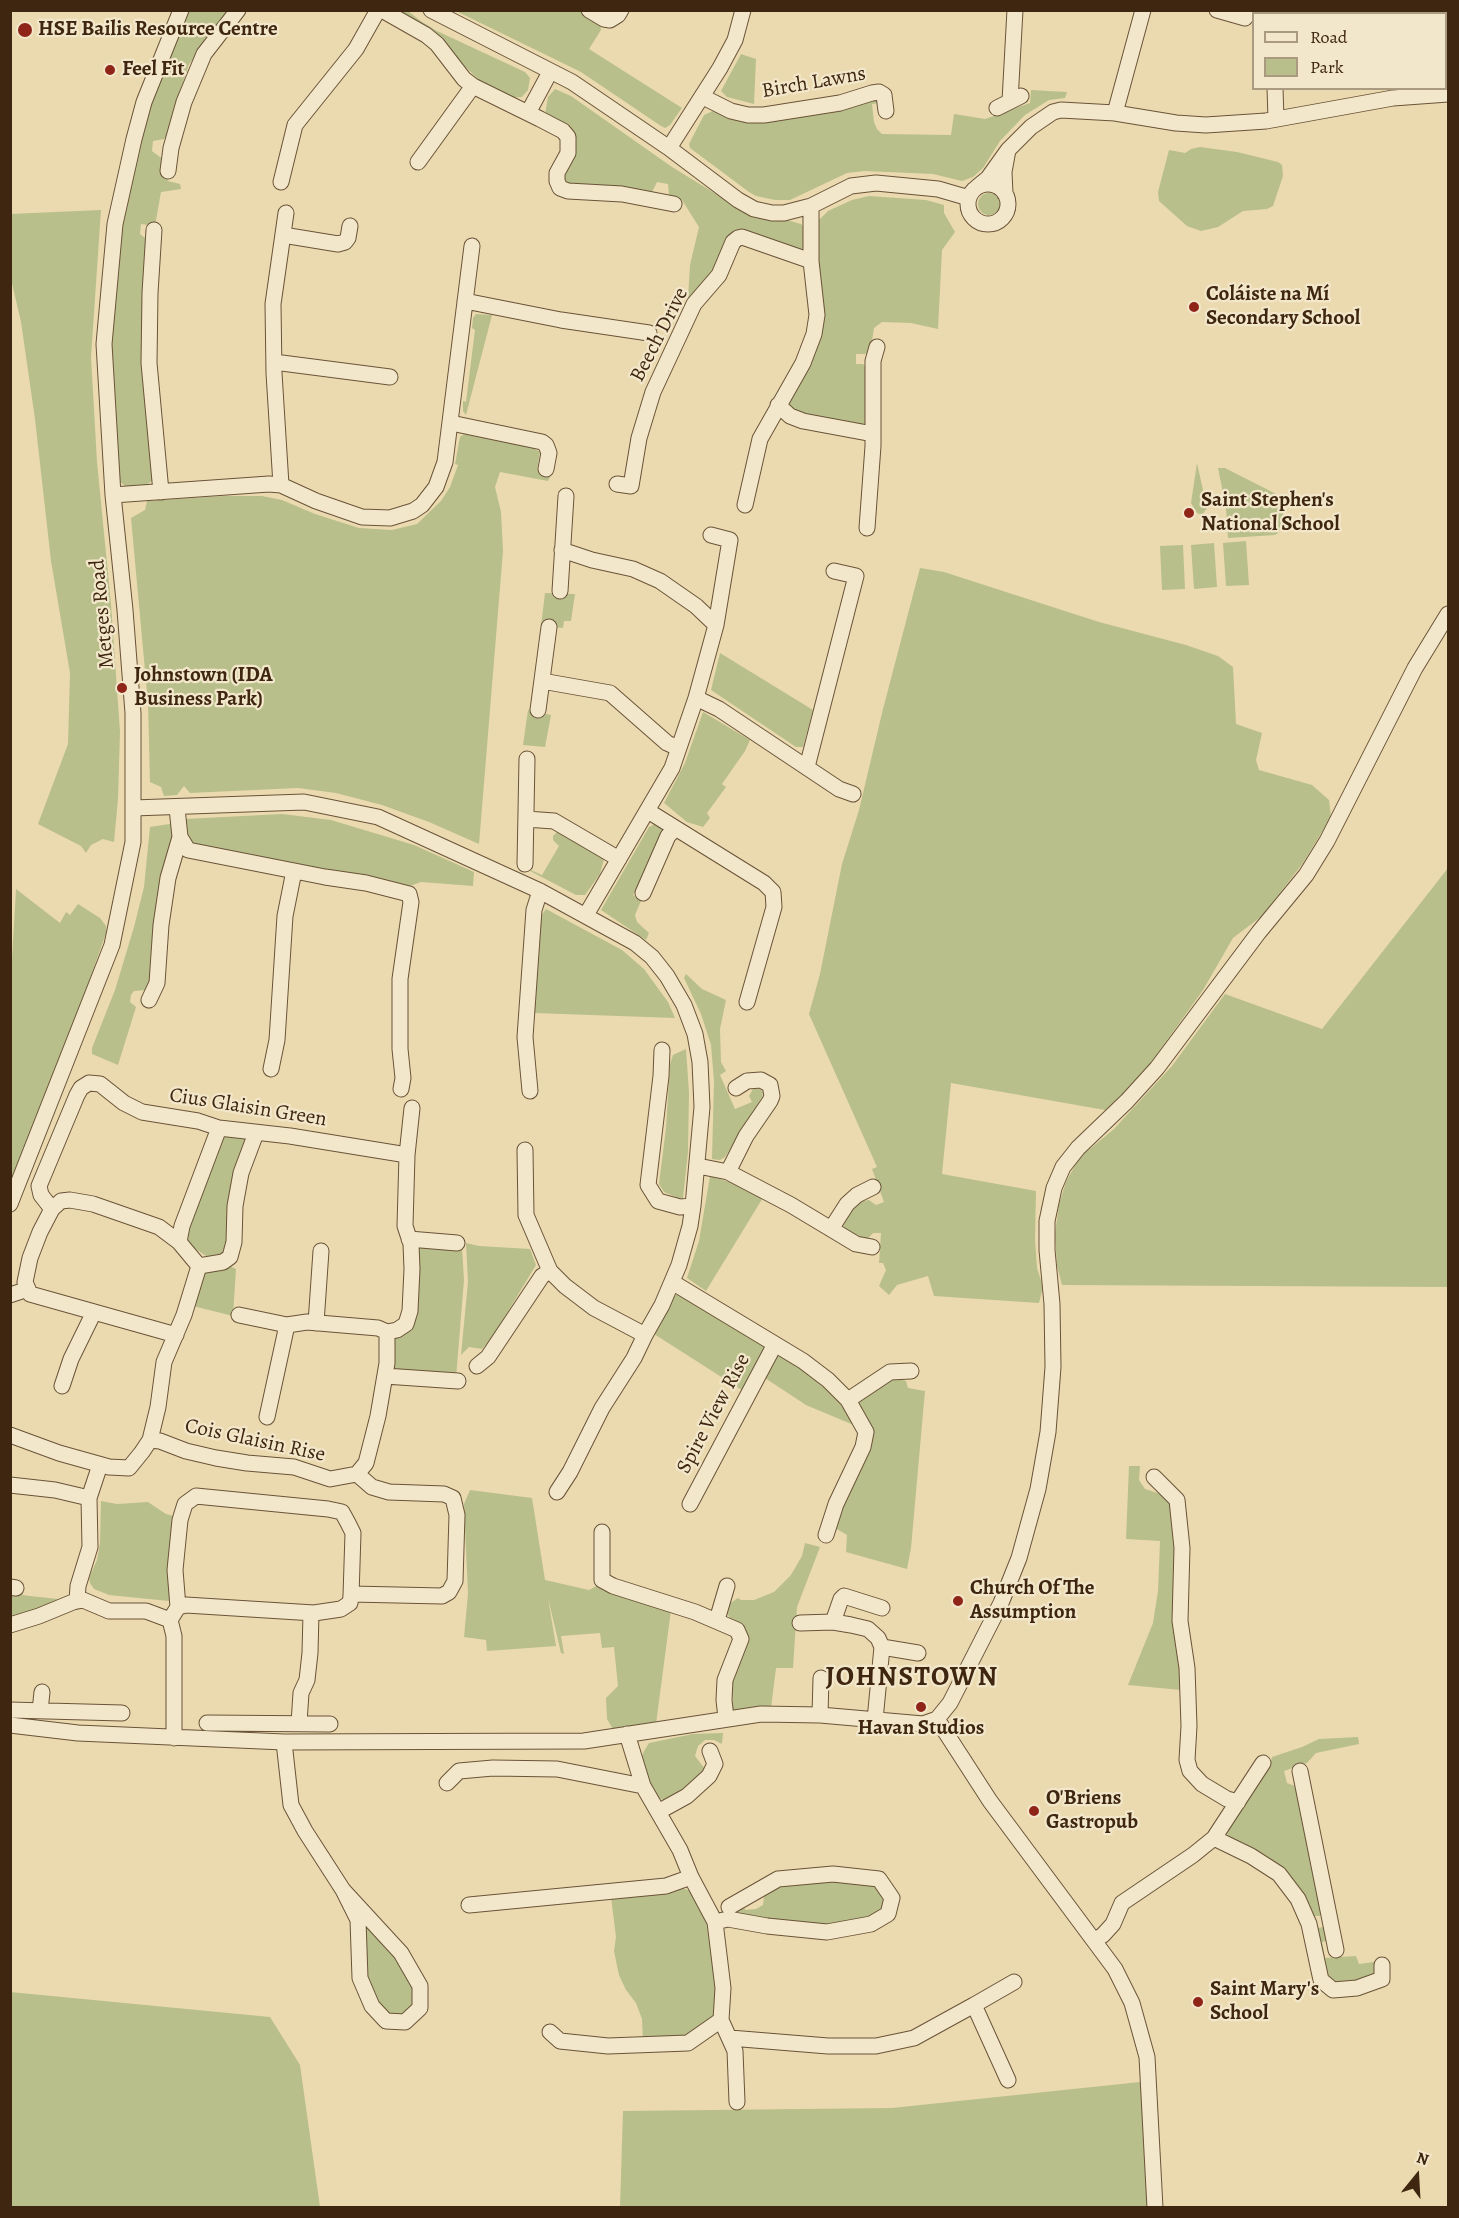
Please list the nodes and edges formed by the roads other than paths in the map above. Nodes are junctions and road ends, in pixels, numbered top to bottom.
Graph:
1 (181, 10) edge
2 (238, 10) edge
3 (380, 10) edge
4 (431, 10) edge
5 (589, 10) edge
6 (621, 10) edge
7 (742, 10) edge
8 (1015, 10) edge
9 (1143, 10) edge
10 (1217, 10) edge
11 (1251, 10) edge
12 (550, 72) junction
13 (473, 87) junction
14 (1275, 90) edge
15 (1449, 94) edge
16 (703, 97) junction
17 (1009, 102) dead end
18 (886, 111) dead end
19 (528, 113) junction
20 (1115, 113) junction
21 (1276, 119) junction
22 (669, 148) junction
23 (1008, 150) junction
24 (418, 162) dead end
25 (168, 171) dead end
26 (281, 182) dead end
27 (973, 193) junction
28 (1005, 194) junction
29 (666, 197) dead end
30 (811, 206) junction
31 (286, 213) dead end
32 (350, 226) dead end
33 (154, 230) dead end
34 (283, 235) junction
35 (472, 246) dead end
36 (811, 261) junction
37 (465, 301) junction
38 (649, 333) dead end
39 (870, 356) dead end
40 (274, 362) junction
41 (390, 377) dead end
42 (778, 405) junction
43 (451, 423) junction
44 (873, 434) junction
45 (546, 469) dead end
46 (617, 484) dead end
47 (281, 485) junction
48 (161, 492) junction
49 (113, 495) junction
50 (566, 496) dead end
51 (745, 505) dead end
52 (867, 528) dead end
53 (711, 535) dead end
54 (562, 550) junction
55 (834, 571) dead end
56 (560, 591) dead end
57 (1449, 614) edge
58 (717, 625) junction
59 (549, 627) dead end
60 (542, 681) junction
61 (696, 698) junction
62 (538, 710) dead end
63 (678, 748) junction
64 (527, 759) dead end
65 (807, 767) junction
66 (853, 794) dead end
67 (133, 808) junction
68 (177, 808) junction
69 (648, 811) junction
70 (526, 819) junction
71 (675, 829) junction
72 (180, 837) junction
73 (619, 859) junction
74 (525, 864) dead end
75 (294, 871) junction
76 (540, 891) junction
77 (643, 893) dead end
78 (586, 915) junction
79 (149, 1000) dead end
80 (747, 1002) dead end
81 (662, 1050) dead end
82 (271, 1069) dead end
83 (736, 1088) dead end
84 (401, 1089) dead end
85 (531, 1091) dead end
86 (412, 1108) dead end
87 (219, 1128) junction
88 (256, 1133) junction
89 (525, 1150) dead end
90 (407, 1155) junction
91 (698, 1166) junction
92 (728, 1172) junction
93 (873, 1187) dead end
94 (10, 1204) edge
95 (693, 1206) junction
96 (52, 1209) junction
97 (831, 1229) junction
98 (409, 1239) junction
99 (179, 1242) junction
100 (457, 1243) dead end
101 (872, 1247) dead end
102 (321, 1251) dead end
103 (199, 1266) junction
104 (550, 1271) junction
105 (672, 1282) junction
106 (28, 1289) junction
107 (10, 1295) edge
108 (94, 1312) junction
109 (239, 1315) dead end
110 (316, 1323) junction
111 (288, 1325) junction
112 (387, 1332) junction
113 (176, 1335) junction
114 (645, 1335) junction
115 (775, 1344) junction
116 (477, 1366) dead end
117 (911, 1371) dead end
118 (385, 1376) junction
119 (458, 1381) dead end
120 (62, 1386) dead end
121 (848, 1400) junction
122 (267, 1417) dead end
123 (10, 1435) edge
124 (150, 1440) junction
125 (100, 1465) junction
126 (357, 1474) junction
127 (1154, 1477) dead end
128 (10, 1485) edge
129 (557, 1491) dead end
130 (89, 1498) junction
131 (690, 1504) dead end
132 (602, 1532) dead end
133 (826, 1534) dead end
134 (727, 1586) dead end
135 (351, 1594) junction
136 (77, 1601) junction
137 (882, 1608) dead end
138 (310, 1613) junction
139 (174, 1614) junction
140 (717, 1620) junction
141 (833, 1622) junction
142 (800, 1623) dead end
143 (10, 1625) edge
144 (882, 1647) junction
145 (918, 1653) dead end
146 (821, 1678) dead end
147 (42, 1692) dead end
148 (10, 1710) edge
149 (40, 1711) junction
150 (122, 1713) dead end
151 (820, 1715) junction
152 (726, 1718) junction
153 (937, 1719) junction
154 (875, 1720) junction
155 (207, 1723) dead end
156 (299, 1723) junction
157 (330, 1724) dead end
158 (10, 1725) edge
159 (627, 1734) junction
160 (174, 1738) junction
161 (284, 1742) junction
162 (710, 1751) dead end
163 (1263, 1763) dead end
164 (1300, 1772) dead end
165 (447, 1783) dead end
166 (644, 1786) junction
167 (1238, 1802) junction
168 (658, 1812) junction
169 (1214, 1838) junction
170 (691, 1877) junction
171 (343, 1890) junction
172 (470, 1905) dead end
173 (729, 1906) dead end
174 (1329, 1918) junction
175 (715, 1922) junction
176 (1309, 1924) junction
177 (1095, 1940) junction
178 (1336, 1950) dead end
179 (1382, 1965) dead end
180 (1014, 1982) dead end
181 (974, 2005) junction
182 (721, 2020) junction
183 (550, 2032) dead end
184 (730, 2038) junction
185 (1008, 2080) dead end
186 (737, 2102) dead end
187 (1155, 2208) edge

1 - 49 street, Metges Road
2 - 25 street
3 - 13 street
3 - 26 street
4 - 12 street
5 - 6 street
7 - 16 street
8 - 17 street
9 - 20 street
10 - 11 street
12 - 19 street
12 - 22 street
13 - 19 street
13 - 24 street
14 - 21 street
15 - 21 street
16 - 18 street, Birch Lawns
16 - 22 street
19 - 29 street
20 - 21 street
20 - 23 street
22 - 30 street
23 - 27 street
23 - 28 street
27 - 28 street
27 - 28 street
27 - 30 street
30 - 36 street
31 - 34 street
32 - 34 street
33 - 48 street
34 - 40 street
35 - 37 street
36 - 42 street
36 - 46 street, Beech Drive
37 - 38 street
37 - 43 street
39 - 44 street
40 - 41 street
40 - 47 street
42 - 44 street
42 - 51 street
43 - 45 street
43 - 47 street
44 - 52 street
47 - 48 street
48 - 49 street
49 - 67 street, Metges Road
50 - 54 street
53 - 58 street
54 - 56 street
54 - 58 street
55 - 65 street
57 - 153 street
58 - 61 street
59 - 60 street
60 - 62 street
60 - 63 street
61 - 63 street
61 - 65 street
63 - 69 street
64 - 70 street
65 - 66 street
67 - 68 street
67 - 94 street, Metges Road
68 - 72 street
68 - 76 street
69 - 71 street
69 - 73 street
70 - 73 street
70 - 74 street
71 - 77 street
71 - 80 street
72 - 75 street
72 - 79 street
73 - 78 street
75 - 82 street
75 - 84 street
76 - 78 street
76 - 85 street
78 - 91 street
81 - 95 street
83 - 92 street
86 - 90 street
87 - 88 street, Cius Glaisin Green
87 - 96 street, Cius Glaisin Green
87 - 99 street
88 - 90 street, Cius Glaisin Green
88 - 103 street
89 - 104 street
90 - 98 street
91 - 92 street
91 - 95 street
92 - 97 street
93 - 97 street
95 - 105 street
96 - 99 street
96 - 106 street
97 - 101 street
98 - 100 street
98 - 112 street
99 - 103 street
102 - 110 street
103 - 113 street
104 - 114 street
104 - 116 street
105 - 114 street
105 - 115 street
106 - 107 street
106 - 108 street
108 - 113 street
108 - 120 street
109 - 111 street
110 - 111 street
110 - 112 street
111 - 122 street
112 - 118 street
113 - 124 street
114 - 129 street
115 - 121 street
115 - 131 street, Spire View Rise
117 - 121 street
118 - 119 street
118 - 126 street
121 - 133 street
123 - 125 street
124 - 125 street
124 - 126 street, Cois Glaisin Rise
125 - 130 street
126 - 135 street
127 - 167 street
128 - 130 street
130 - 136 street
132 - 140 street
134 - 140 street
135 - 138 street
135 - 139 street
136 - 139 street
136 - 143 street
137 - 141 street
138 - 139 street
138 - 156 street
139 - 160 street
140 - 152 street
141 - 142 street
141 - 144 street
144 - 145 street
144 - 154 street
146 - 151 street
147 - 149 street
148 - 149 street
149 - 150 street
151 - 152 street
151 - 154 street
152 - 159 street
153 - 154 street
153 - 177 street
155 - 156 street
156 - 157 street
158 - 160 street
159 - 161 street
159 - 166 street
160 - 161 street
161 - 171 street
162 - 168 street
163 - 167 street
164 - 174 street
165 - 166 street
166 - 168 street
167 - 169 street
168 - 170 street
169 - 176 street
169 - 177 street
170 - 172 street
170 - 175 street
171 - 171 street
173 - 175 street
174 - 176 street
174 - 178 street
175 - 182 street
176 - 179 street
177 - 187 street
180 - 181 street
181 - 184 street
181 - 185 street
182 - 183 street
182 - 184 street
184 - 186 street

